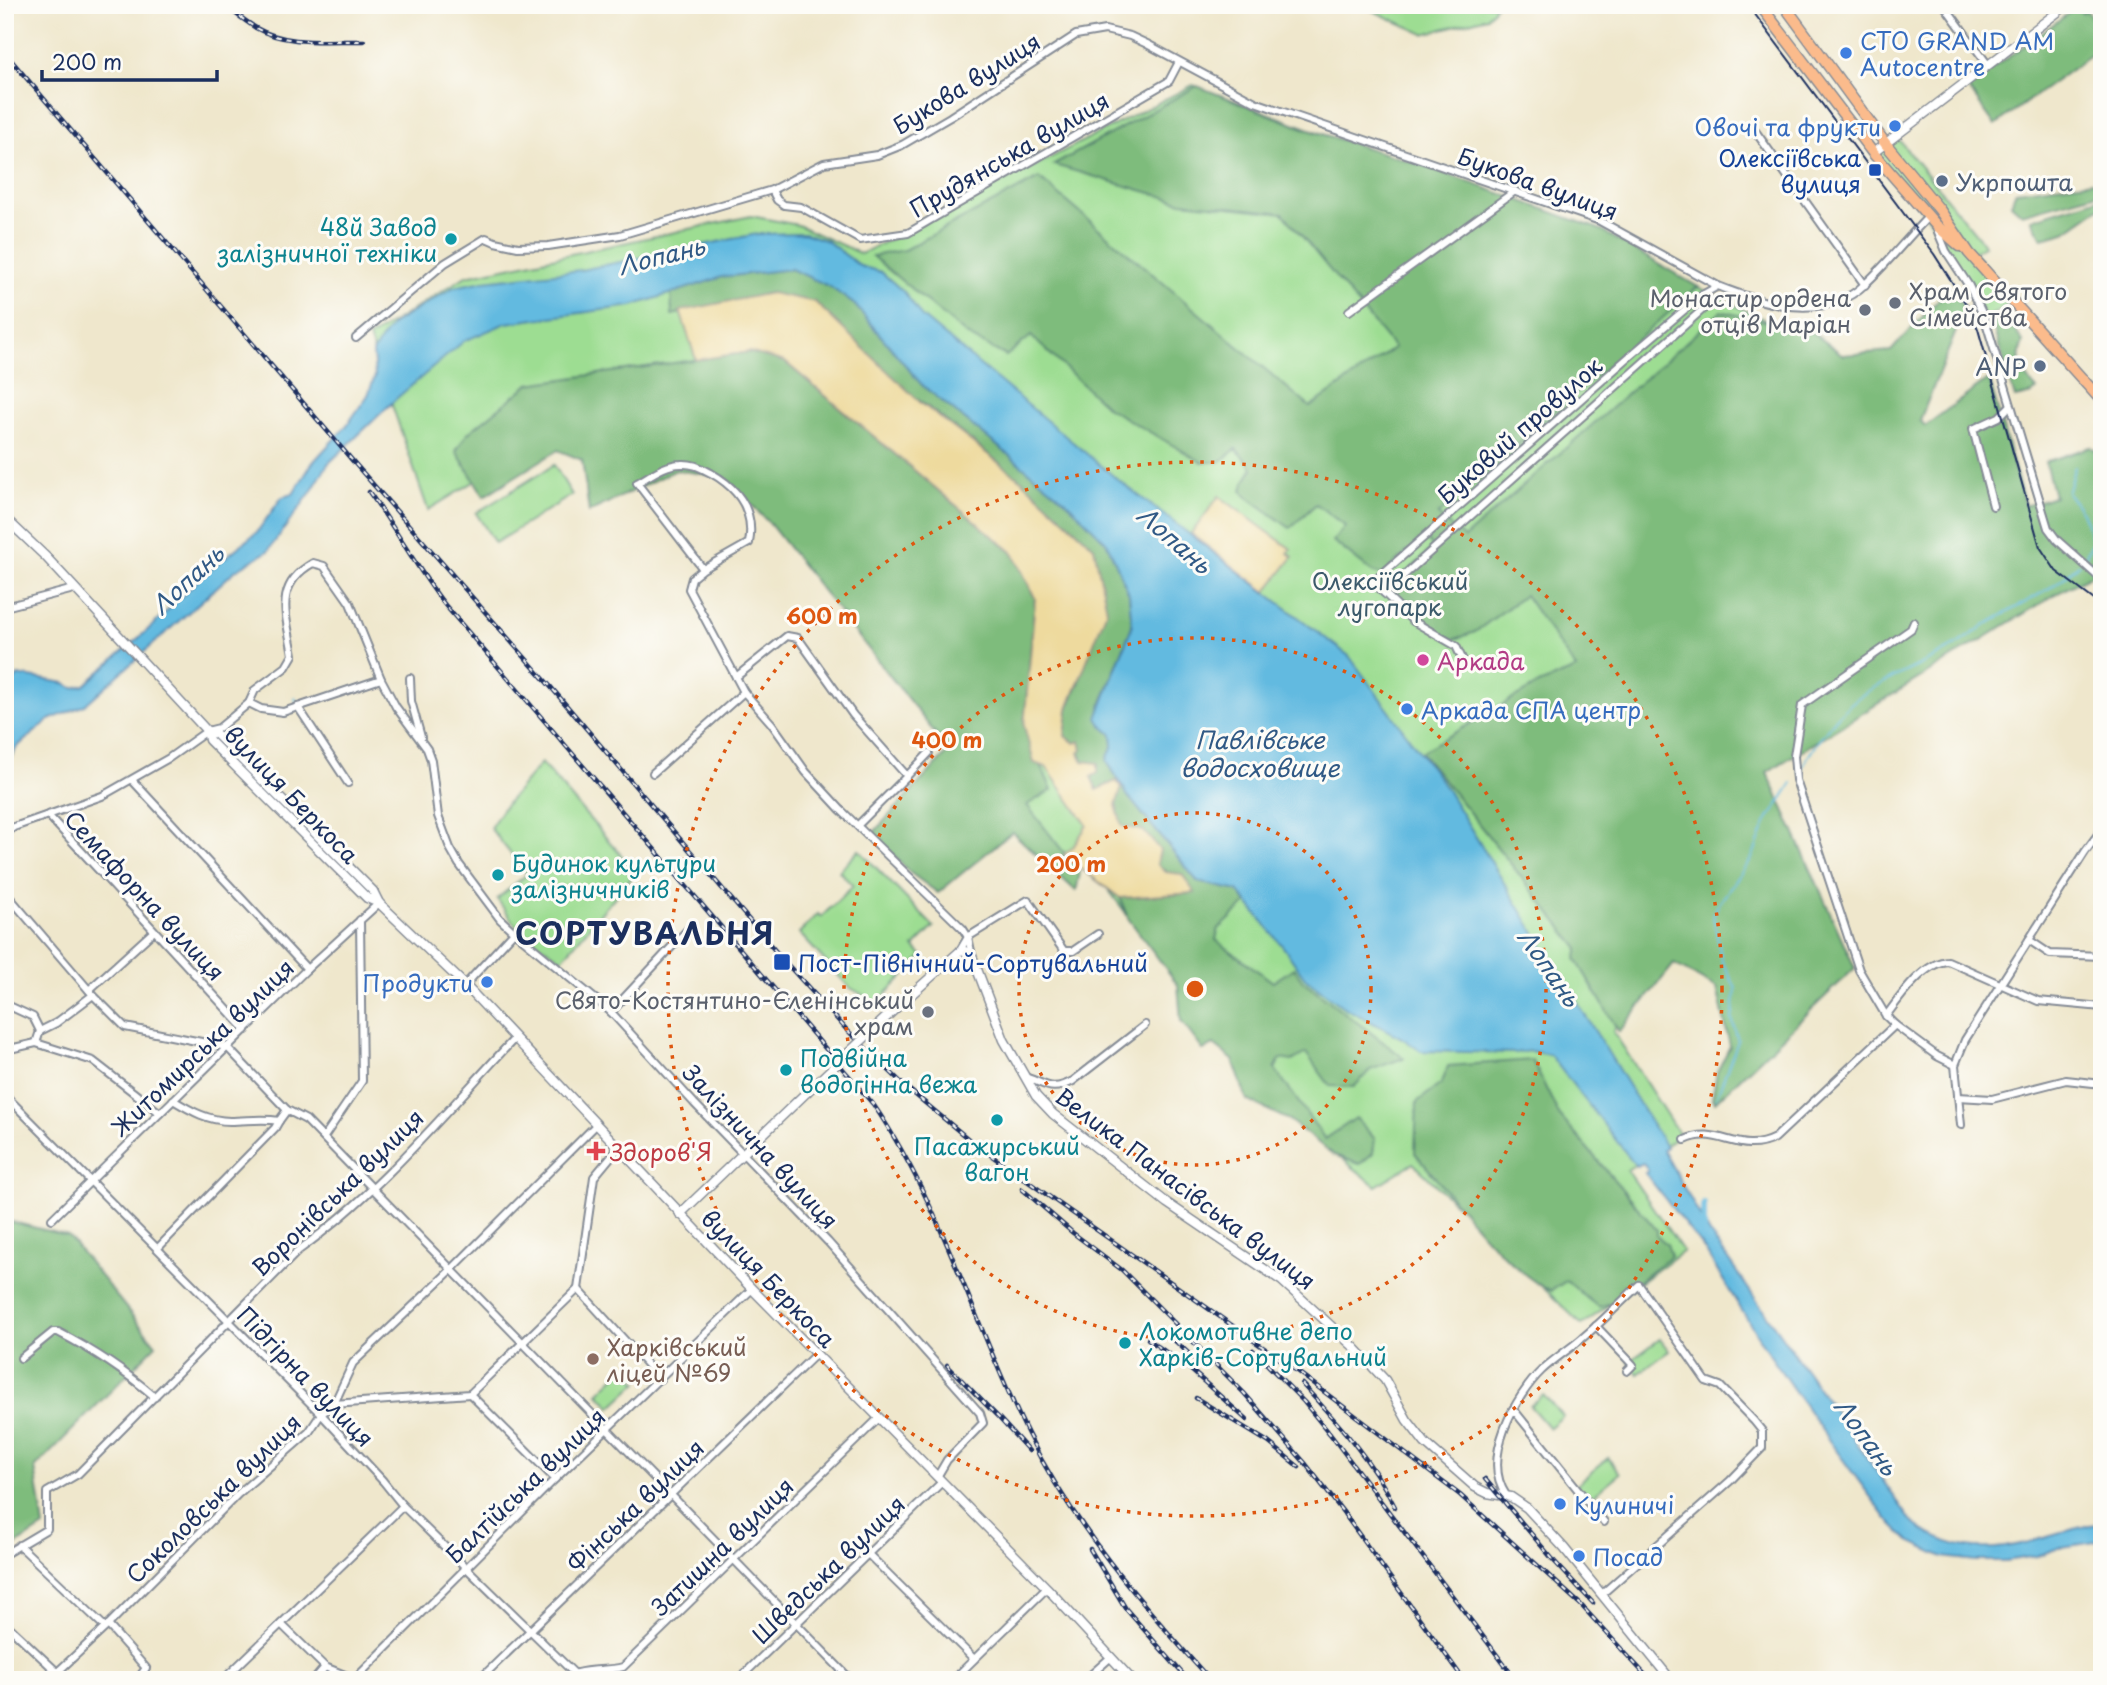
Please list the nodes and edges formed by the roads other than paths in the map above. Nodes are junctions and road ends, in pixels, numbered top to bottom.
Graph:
1 (1760, 5) edge
2 (1784, 5) edge
3 (1944, 5) edge
4 (2067, 5) edge
5 (1179, 62) junction
6 (1988, 65) junction
7 (1753, 128) dead end
8 (1885, 143) junction
9 (1873, 153) junction
10 (772, 190) junction
11 (1515, 191) junction
12 (1932, 221) junction
13 (1969, 253) junction
14 (1865, 285) junction
15 (1718, 286) junction
16 (1702, 295) junction
17 (1349, 311) dead end
18 (356, 338) dead end
19 (2102, 401) edge
20 (2010, 406) junction
21 (1993, 506) dead end
22 (5, 518) edge
23 (703, 569) junction
24 (2102, 580) edge
25 (74, 589) junction
26 (1384, 593) junction
27 (5, 607) edge
28 (1914, 622) dead end
29 (1465, 664) dead end
30 (736, 677) junction
31 (410, 678) dead end
32 (381, 679) junction
33 (744, 692) junction
34 (249, 703) junction
35 (300, 707) junction
36 (207, 731) junction
37 (423, 742) junction
38 (929, 753) dead end
39 (653, 773) dead end
40 (907, 776) junction
41 (132, 780) junction
42 (348, 783) dead end
43 (48, 816) junction
44 (858, 825) junction
45 (2102, 829) edge
46 (5, 834) edge
47 (5, 892) edge
48 (379, 903) junction
49 (360, 920) junction
50 (692, 925) dead end
51 (153, 932) junction
52 (514, 932) junction
53 (1098, 934) dead end
54 (968, 937) junction
55 (2029, 940) junction
56 (959, 952) junction
57 (972, 956) junction
58 (2102, 956) edge
59 (307, 969) junction
60 (465, 985) junction
61 (2000, 985) junction
62 (91, 992) junction
63 (5, 1004) edge
64 (2102, 1007) edge
65 (611, 1012) junction
66 (1886, 1016) junction
67 (1145, 1024) dead end
68 (1895, 1025) junction
69 (246, 1030) junction
70 (40, 1031) junction
71 (515, 1038) junction
72 (36, 1043) junction
73 (227, 1047) junction
74 (5, 1050) edge
75 (1955, 1065) junction
76 (1025, 1077) junction
77 (2102, 1084) edge
78 (5, 1095) edge
79 (1958, 1097) junction
80 (173, 1100) junction
81 (287, 1110) junction
82 (160, 1113) junction
83 (279, 1121) junction
84 (596, 1125) junction
85 (1961, 1125) dead end
86 (324, 1137) junction
87 (1685, 1140) dead end
88 (618, 1148) junction
89 (743, 1153) junction
90 (92, 1180) junction
91 (372, 1189) junction
92 (680, 1214) junction
93 (52, 1219) dead end
94 (159, 1248) junction
95 (451, 1270) junction
96 (578, 1289) junction
97 (752, 1289) junction
98 (228, 1322) junction
99 (1596, 1326) junction
100 (522, 1343) junction
101 (816, 1354) junction
102 (21, 1358) dead end
103 (1627, 1371) dead end
104 (660, 1379) junction
105 (470, 1394) junction
106 (155, 1397) junction
107 (334, 1404) junction
108 (1513, 1409) junction
109 (980, 1413) joint
110 (321, 1414) junction
111 (878, 1418) junction
112 (606, 1429) junction
113 (555, 1479) junction
114 (940, 1480) junction
115 (670, 1495) junction
116 (1506, 1495) junction
117 (403, 1506) junction
118 (1604, 1522) dead end
119 (19, 1545) junction
120 (5, 1554) edge
121 (868, 1554) junction
122 (734, 1560) junction
123 (467, 1566) junction
124 (1046, 1588) junction
125 (1602, 1594) junction
126 (5, 1623) edge
127 (281, 1624) junction
128 (797, 1624) junction
129 (106, 1626) junction
130 (532, 1630) junction
131 (1111, 1657) junction
132 (974, 1660) junction
133 (325, 1667) junction
134 (57, 1672) junction
135 (579, 1676) edge
136 (356, 1679) edge
137 (49, 1680) edge
138 (137, 1680) edge
139 (223, 1680) edge
140 (314, 1680) edge
141 (479, 1680) edge
142 (738, 1680) edge
143 (851, 1680) edge
144 (953, 1680) edge
145 (1085, 1680) edge
146 (1132, 1680) edge
147 (1671, 1680) edge

1 - 9 main road
2 - 8 main road
3 - 6 street
4 - 6 street
5 - 10 street, Букова вулиця
5 - 10 street, Прудянська вулиця
5 - 11 street, Букова вулиця
6 - 8 street
7 - 14 street
8 - 9 street
8 - 13 main road
9 - 12 main road
10 - 18 street, Букова вулиця
11 - 15 street, Букова вулиця
11 - 17 street
12 - 13 main road
12 - 14 street, Букова вулиця
12 - 20 street
13 - 19 main road
14 - 15 street, Букова вулиця
15 - 16 street, Буковий провулок
16 - 26 street, Буковий провулок
16 - 26 street, Буковий провулок
20 - 21 street
20 - 24 street
22 - 25 street, вулиця Беркоса
23 - 23 street
23 - 30 street, Велика Панасівська вулиця
25 - 27 street
25 - 36 street, вулиця Беркоса
26 - 29 street
28 - 66 street
30 - 33 street, Велика Панасівська вулиця
30 - 40 street
31 - 37 street
32 - 34 street, Залізнична вулиця
32 - 35 street
32 - 37 street, Залізнична вулиця
33 - 39 street
33 - 44 street, Велика Панасівська вулиця
34 - 35 street
34 - 36 street
35 - 42 street
36 - 41 street
36 - 48 street, вулиця Беркоса
37 - 52 street, Залізнична вулиця
38 - 40 street
40 - 44 street
41 - 43 street
41 - 59 street
43 - 46 street
43 - 51 street, Семафорна вулиця
44 - 54 street, Велика Панасівська вулиця
45 - 55 street
47 - 62 street
48 - 49 street, Житомирська вулиця
48 - 60 street, вулиця Беркоса
49 - 59 street, Житомирська вулиця
49 - 86 street
50 - 65 street
51 - 62 street
51 - 69 street, Семафорна вулиця
52 - 60 street
52 - 65 street, Залізнична вулиця
53 - 54 street
54 - 56 street
54 - 57 street, Велика Панасівська вулиця
55 - 58 street
55 - 61 street
56 - 57 street
56 - 89 street, bridge
57 - 76 street, Велика Панасівська вулиця
59 - 69 street, Житомирська вулиця
60 - 71 street, вулиця Беркоса
61 - 64 street
61 - 66 street
61 - 75 street
62 - 70 street
62 - 73 street
63 - 70 street
65 - 89 street, Залізнична вулиця
66 - 68 street
67 - 76 street, Велика Панасівська вулиця
68 - 75 street
68 - 87 street
69 - 73 street, Житомирська вулиця
70 - 72 street
71 - 84 street, вулиця Беркоса
71 - 91 street, Воронівська вулиця
72 - 74 street
72 - 82 street
73 - 80 street, Житомирська вулиця
73 - 81 street
75 - 79 street
76 - 116 street, Велика Панасівська вулиця
77 - 79 street
78 - 90 street, Підгірна вулиця
79 - 85 street
80 - 82 street, Житомирська вулиця
80 - 83 street
81 - 83 street
81 - 86 street
82 - 90 street, Житомирська вулиця
83 - 94 street
84 - 88 street, вулиця Беркоса
84 - 95 street, Соколовська вулиця
86 - 91 street
88 - 92 street, вулиця Беркоса
88 - 96 street
89 - 92 street
89 - 109 street, Залізнична вулиця
90 - 93 street, Житомирська вулиця
90 - 94 street, Підгірна вулиця
91 - 95 street
91 - 98 street, Воронівська вулиця
92 - 97 street, вулиця Беркоса
94 - 98 street, Підгірна вулиця
95 - 100 street
95 - 107 street, Соколовська вулиця
96 - 100 street
96 - 104 street
97 - 101 street, вулиця Беркоса
97 - 104 street, Балтійська вулиця
98 - 106 street, Воронівська вулиця
98 - 110 street, Підгірна вулиця
99 - 103 street
99 - 108 street
99 - 125 street
100 - 105 street
100 - 112 street
101 - 111 street, вулиця Беркоса
101 - 115 street, Фінська вулиця
102 - 106 street
104 - 112 street, Балтійська вулиця
105 - 107 street
105 - 113 street
106 - 119 street, Воронівська вулиця
107 - 110 street, Соколовська вулиця
108 - 116 street
108 - 118 street
109 - 114 street, Шведська вулиця
110 - 117 street, Підгірна вулиця
110 - 129 street, Соколовська вулиця
111 - 114 street, вулиця Беркоса
111 - 122 street, Затишна вулиця
112 - 113 street, Балтійська вулиця
112 - 115 street
113 - 123 street, Балтійська вулиця
114 - 121 street, Шведська вулиця
114 - 124 street, вулиця Беркоса
115 - 122 street
115 - 130 street, Фінська вулиця
116 - 125 street, Велика Панасівська вулиця
117 - 123 street, Підгірна вулиця
117 - 127 street
119 - 120 street
119 - 129 street
121 - 128 street, Шведська вулиця
121 - 132 street
122 - 128 street
122 - 135 street, Затишна вулиця
123 - 130 street, Підгірна вулиця
123 - 136 street, Балтійська вулиця
124 - 131 street, вулиця Беркоса
124 - 132 street
125 - 147 street, Велика Панасівська вулиця
126 - 134 street
127 - 133 street
127 - 139 street
128 - 142 street, Шведська вулиця
128 - 143 street
129 - 134 street, Соколовська вулиця
129 - 138 street
130 - 135 street, Підгірна вулиця
130 - 141 street, Фінська вулиця
131 - 145 street
131 - 146 street, вулиця Беркоса
132 - 144 street
133 - 136 street
133 - 140 street
134 - 137 street, Соколовська вулиця

